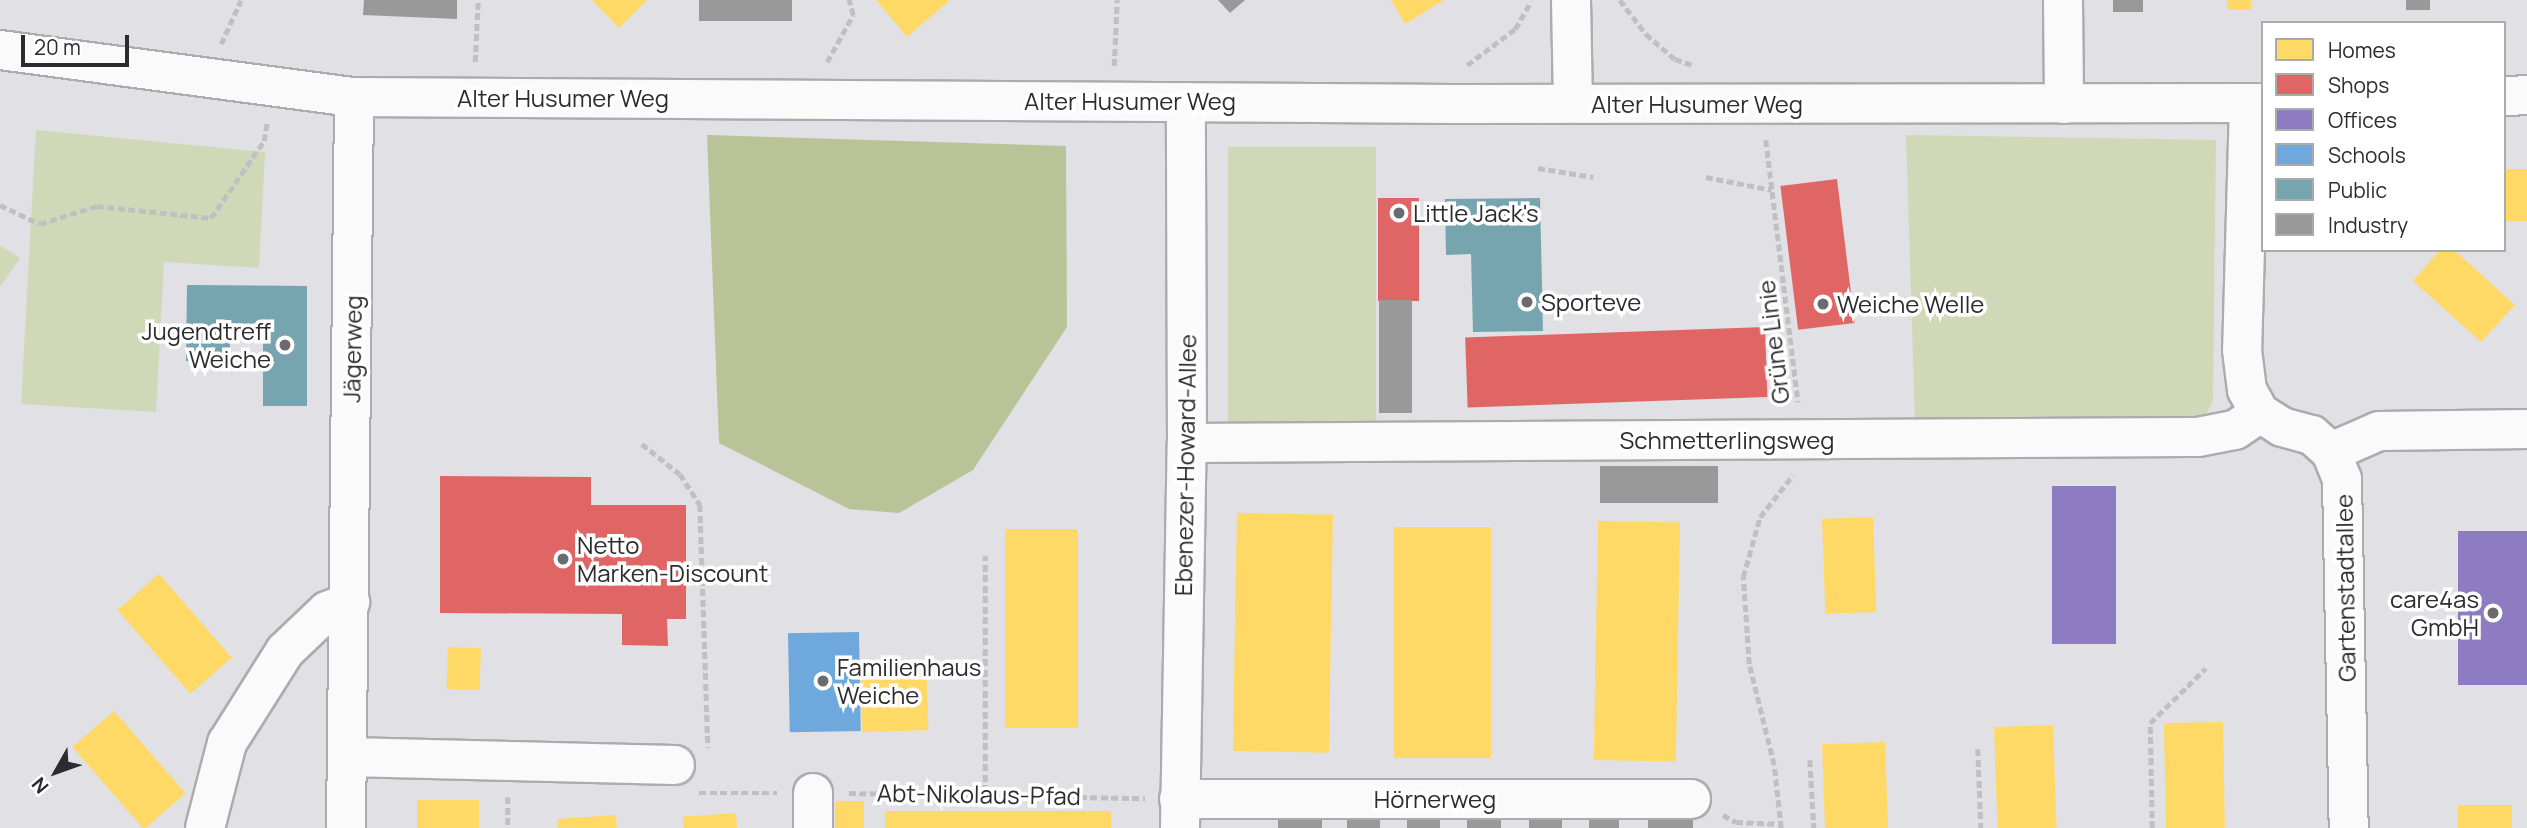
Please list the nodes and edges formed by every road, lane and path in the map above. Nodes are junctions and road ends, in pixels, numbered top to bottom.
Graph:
1 (241, 0) edge
2 (478, 0) edge
3 (849, 0) edge
4 (1117, 0) edge
5 (1532, 0) edge
6 (1571, 0) edge
7 (1620, 0) edge
8 (2063, 0) edge
9 (0, 50) edge
10 (219, 51) dead end
11 (474, 66) dead end
12 (1463, 68) dead end
13 (1705, 69) dead end
14 (826, 71) dead end
15 (1113, 72) dead end
16 (2527, 95) edge
17 (2506, 96) edge
18 (354, 97) junction
19 (1186, 102) junction
20 (1573, 103) junction
21 (2064, 104) junction
22 (2256, 104) edge
23 (267, 120) dead end
24 (1765, 128) dead end
25 (1538, 168) dead end
26 (1593, 177) dead end
27 (1706, 177) dead end
28 (1773, 190) junction
29 (0, 205) edge
30 (2260, 413) junction
31 (2527, 429) edge
32 (1800, 440) junction
33 (1187, 443) junction
34 (642, 444) dead end
35 (2331, 453) junction
36 (985, 556) dead end
37 (350, 602) junction
38 (2206, 668) dead end
39 (1978, 749) dead end
40 (347, 757) junction
41 (1810, 760) dead end
42 (698, 765) junction
43 (710, 792) junction
44 (985, 792) junction
45 (1691, 799) joint
46 (813, 811) edge
47 (1180, 813) edge
48 (1781, 826) edge
49 (205, 828) edge
50 (346, 828) edge
51 (1814, 828) edge
52 (1981, 828) edge
53 (2152, 828) edge
54 (2349, 828) edge

1 - 10 path
2 - 11 path
3 - 14 path
4 - 15 path
5 - 12 path
6 - 20 street
7 - 13 path
8 - 21 street
9 - 18 street, Alter Husumer Weg
16 - 17 street
18 - 19 street, Alter Husumer Weg
18 - 37 street, Jägerweg
19 - 20 street, Alter Husumer Weg
19 - 33 street, Ebenezer-Howard-Allee
20 - 21 street, Alter Husumer Weg
21 - 22 street, Alter Husumer Weg
22 - 30 street
23 - 29 path
24 - 28 path, Grüne Linie
25 - 26 path
27 - 28 path
28 - 32 path, Grüne Linie
30 - 32 street, Schmetterlingsweg
30 - 35 street
31 - 35 street
32 - 33 street, Schmetterlingsweg
32 - 48 path, Grüne Linie
33 - 47 street, Ebenezer-Howard-Allee
34 - 42 path
35 - 54 street, Gartenstadtallee
36 - 44 path
37 - 40 street, Jägerweg
37 - 49 street
38 - 53 path
39 - 52 path
40 - 42 street
40 - 50 street, Jägerweg
41 - 51 path
42 - 43 path
42 - 43 path, Abt-Nikolaus-Pfad
43 - 46 path, Abt-Nikolaus-Pfad
44 - 46 path, Abt-Nikolaus-Pfad
44 - 47 path, Abt-Nikolaus-Pfad
45 - 47 street, Hörnerweg
45 - 48 path

